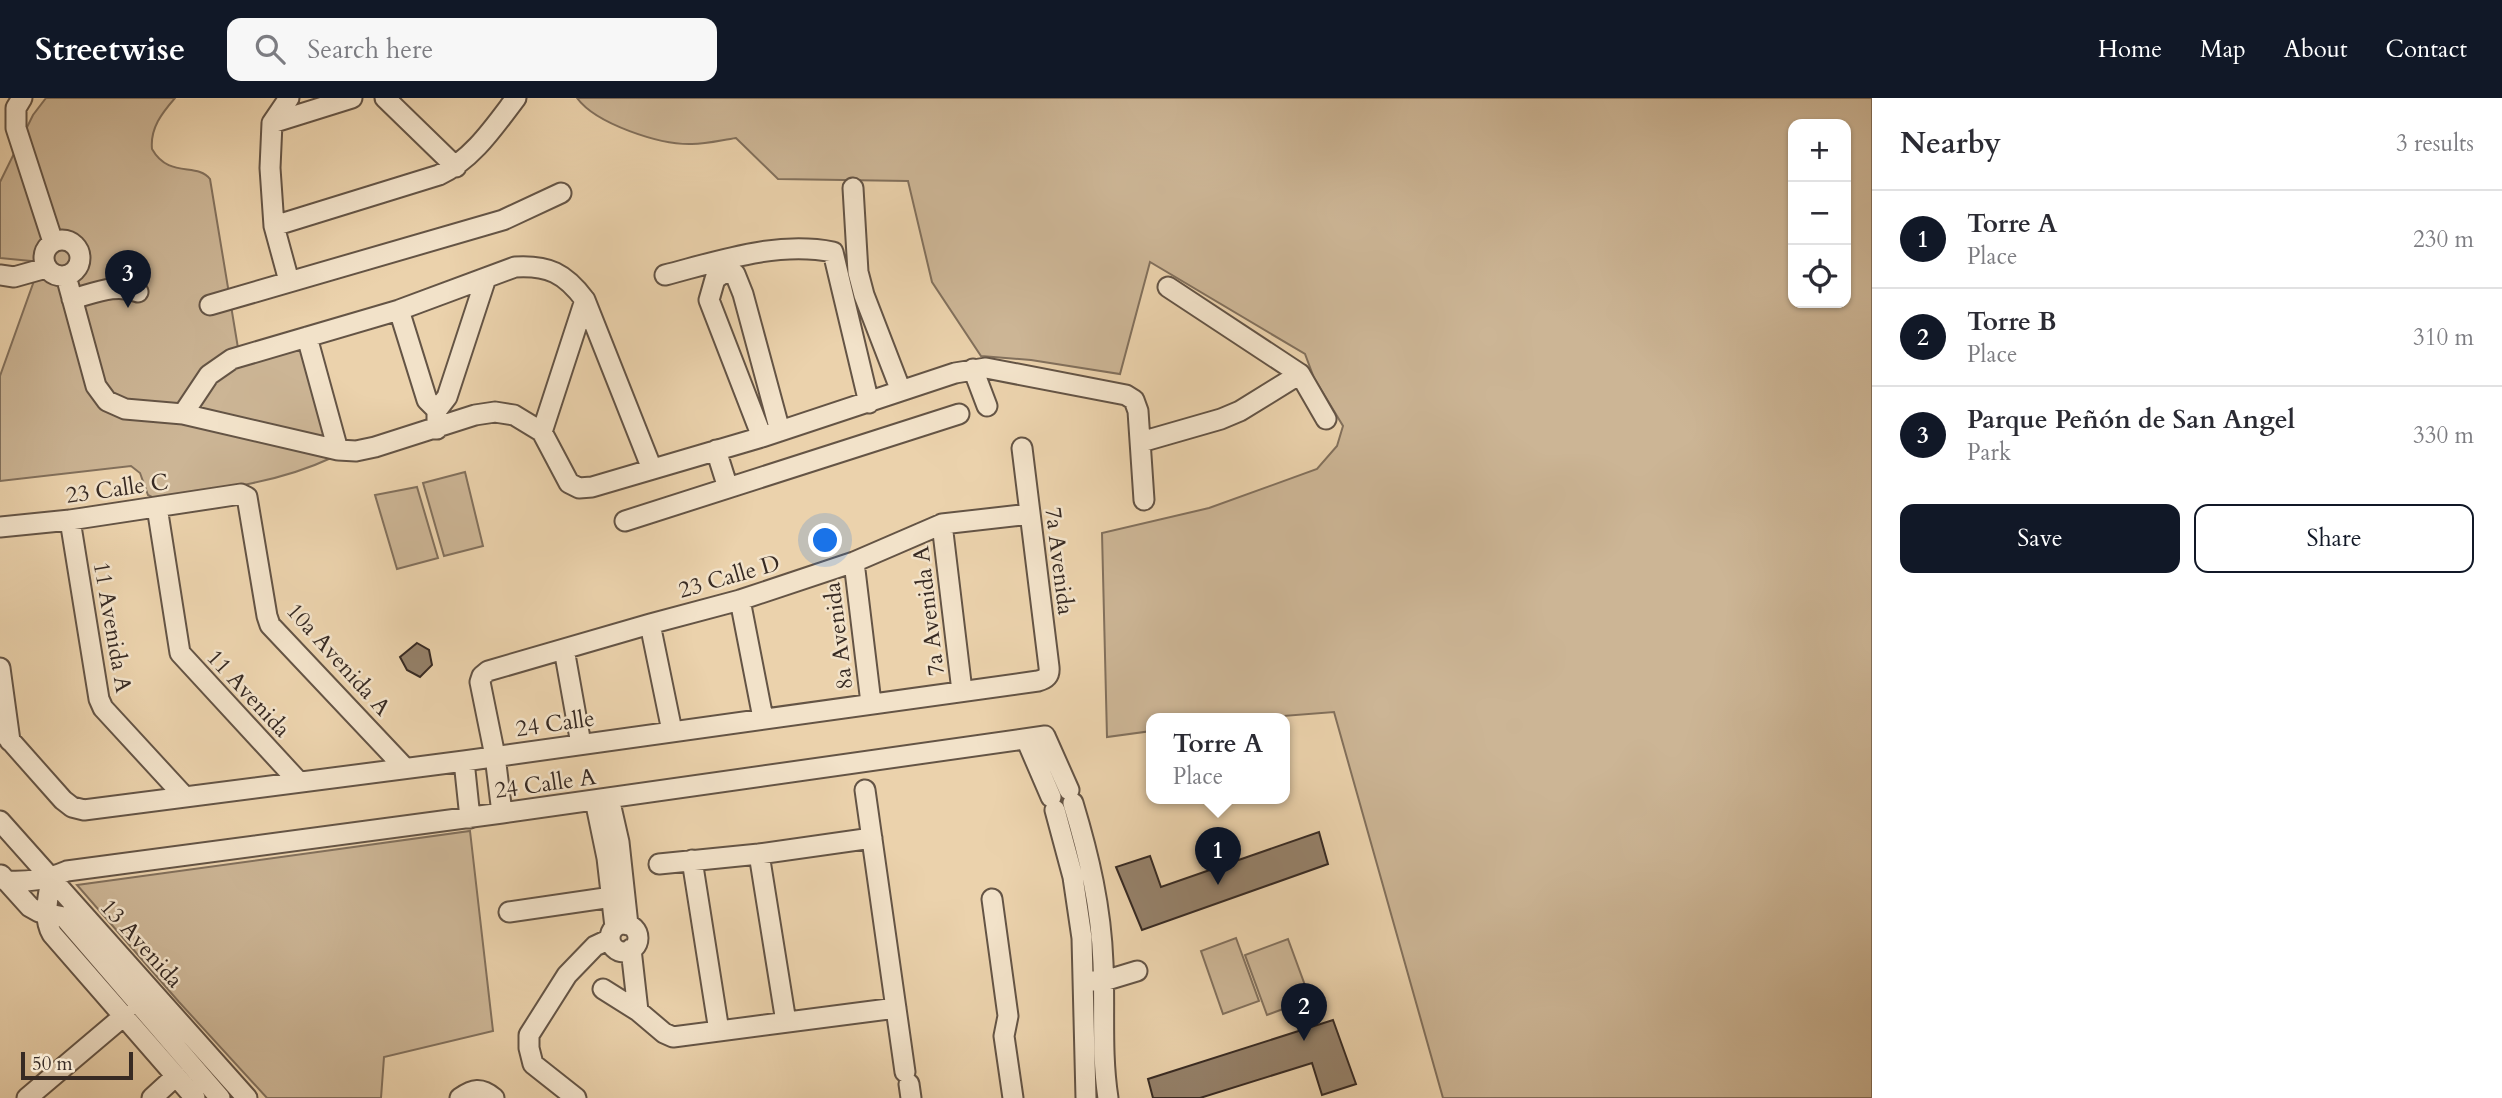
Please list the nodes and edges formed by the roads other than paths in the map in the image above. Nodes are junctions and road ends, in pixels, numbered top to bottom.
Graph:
1 (22, 98) edge
2 (34, 98) edge
3 (289, 98) edge
4 (352, 98) edge
5 (385, 98) edge
6 (516, 98) edge
7 (272, 123) junction
8 (456, 167) junction
9 (853, 188) dead end
10 (561, 193) dead end
11 (274, 226) junction
12 (51, 252) junction
13 (0, 264) edge
14 (0, 275) edge
15 (665, 275) dead end
16 (66, 276) junction
17 (486, 278) junction
18 (289, 281) junction
19 (1168, 288) dead end
20 (138, 292) dead end
21 (72, 299) junction
22 (585, 300) junction
23 (210, 306) dead end
24 (398, 310) junction
25 (307, 337) junction
26 (973, 369) junction
27 (1300, 374) junction
28 (901, 391) junction
29 (869, 403) junction
30 (988, 406) dead end
31 (183, 414) junction
32 (959, 414) dead end
33 (437, 419) junction
34 (1326, 419) dead end
35 (541, 432) junction
36 (771, 434) junction
37 (1141, 442) junction
38 (1022, 448) dead end
39 (338, 450) junction
40 (716, 450) junction
41 (652, 469) junction
42 (727, 488) junction
43 (241, 494) joint
44 (1143, 500) dead end
45 (157, 507) junction
46 (1030, 514) junction
47 (70, 520) junction
48 (625, 521) dead end
49 (942, 524) junction
50 (0, 527) edge
51 (854, 562) junction
52 (740, 600) junction
53 (650, 624) junction
54 (564, 649) junction
55 (0, 668) edge
56 (1045, 679) joint
57 (962, 691) junction
58 (871, 704) junction
59 (763, 718) junction
60 (672, 731) junction
61 (5, 735) edge
62 (1026, 740) junction
63 (581, 744) junction
64 (495, 757) junction
65 (464, 761) junction
66 (404, 767) junction
67 (298, 781) junction
68 (865, 790) dead end
69 (184, 796) junction
70 (602, 799) junction
71 (1062, 800) junction
72 (502, 813) junction
73 (470, 818) junction
74 (0, 821) edge
75 (872, 838) junction
76 (759, 854) junction
77 (692, 860) junction
78 (659, 864) dead end
79 (1093, 873) junction
80 (51, 877) junction
81 (1073, 877) junction
82 (3, 878) edge
83 (612, 897) junction
84 (992, 899) dead end
85 (509, 912) dead end
86 (46, 914) junction
87 (618, 930) junction
88 (1136, 971) dead end
89 (1084, 981) junction
90 (1104, 981) junction
91 (603, 989) dead end
92 (896, 1009) junction
93 (639, 1011) junction
94 (124, 1015) junction
95 (786, 1023) junction
96 (719, 1031) junction
97 (176, 1076) junction
98 (908, 1085) edge
99 (27, 1098) edge
100 (152, 1098) edge
101 (195, 1098) edge
102 (219, 1098) edge
103 (247, 1098) edge
104 (460, 1098) edge
105 (494, 1098) edge
106 (576, 1098) edge
107 (1013, 1098) edge
108 (1086, 1098) edge
109 (1108, 1098) edge

1 - 12 street
2 - 12 street
3 - 7 street
4 - 7 street
5 - 8 street
6 - 8 street
7 - 11 street
8 - 11 street
9 - 28 street
10 - 18 street
11 - 18 street
12 - 13 street
12 - 14 street
12 - 16 street
12 - 16 street
15 - 29 street
16 - 21 street
17 - 22 street
17 - 24 street
17 - 33 street
18 - 23 street
19 - 27 street
20 - 21 street
21 - 31 street
22 - 35 street
22 - 41 street
24 - 25 street
24 - 33 street
25 - 31 street
25 - 39 street
26 - 28 street
26 - 30 street
26 - 37 street
27 - 34 street
27 - 37 street
28 - 29 street
29 - 36 street
31 - 39 street
32 - 42 street
33 - 35 street
33 - 39 street
35 - 41 street
36 - 36 street
36 - 40 street
37 - 44 street
38 - 46 street, 7a Avenida
40 - 41 street
40 - 42 street
42 - 48 street
43 - 45 street, 23 Calle C
43 - 66 street, 10a Avenida A
45 - 47 street, 23 Calle C
45 - 67 street, 11 Avenida
46 - 49 street, 23 Calle D
46 - 56 street, 7a Avenida
47 - 50 street, 23 Calle C
47 - 69 street, 11 Avenida A
49 - 51 street, 23 Calle D
49 - 57 street, 7a Avenida A
51 - 52 street, 23 Calle D
51 - 58 street, 8a Avenida
52 - 53 street, 23 Calle D
52 - 59 street
53 - 54 street, 23 Calle D
53 - 60 street
54 - 63 street
54 - 64 street, 23 Calle D
55 - 61 street
56 - 57 street, 24 Calle
57 - 58 street, 24 Calle
58 - 59 street, 24 Calle
59 - 60 street, 24 Calle
60 - 63 street, 24 Calle
61 - 69 street, 24 Calle
62 - 70 street, 24 Calle A
62 - 71 street
62 - 71 street, 24 Calle A
63 - 64 street, 24 Calle
64 - 65 street, 24 Calle
64 - 72 street
65 - 66 street, 24 Calle
65 - 73 street
66 - 67 street, 24 Calle
67 - 69 street, 24 Calle
68 - 75 street
70 - 72 street, 24 Calle A
70 - 83 street
70 - 87 street
71 - 79 street
71 - 81 street
72 - 73 street, 24 Calle A
73 - 80 street, 24 Calle A
74 - 80 street, 13 Avenida
75 - 76 street
75 - 92 street
76 - 77 street
76 - 95 street
77 - 78 street
77 - 96 street
79 - 81 street
79 - 90 street
80 - 82 street, 24 Calle A
80 - 86 street
80 - 103 street, 13 Avenida
81 - 89 street
82 - 86 street, 13 Avenida
83 - 85 street
83 - 87 street
84 - 107 street
86 - 94 street
86 - 102 street, 13 Avenida
87 - 93 street
87 - 106 street
88 - 90 street
89 - 90 street
89 - 108 street
90 - 109 street
91 - 93 street
92 - 95 street
92 - 98 street
93 - 96 street
94 - 97 street
94 - 99 street
95 - 96 street
97 - 100 street
97 - 101 street
104 - 105 street

